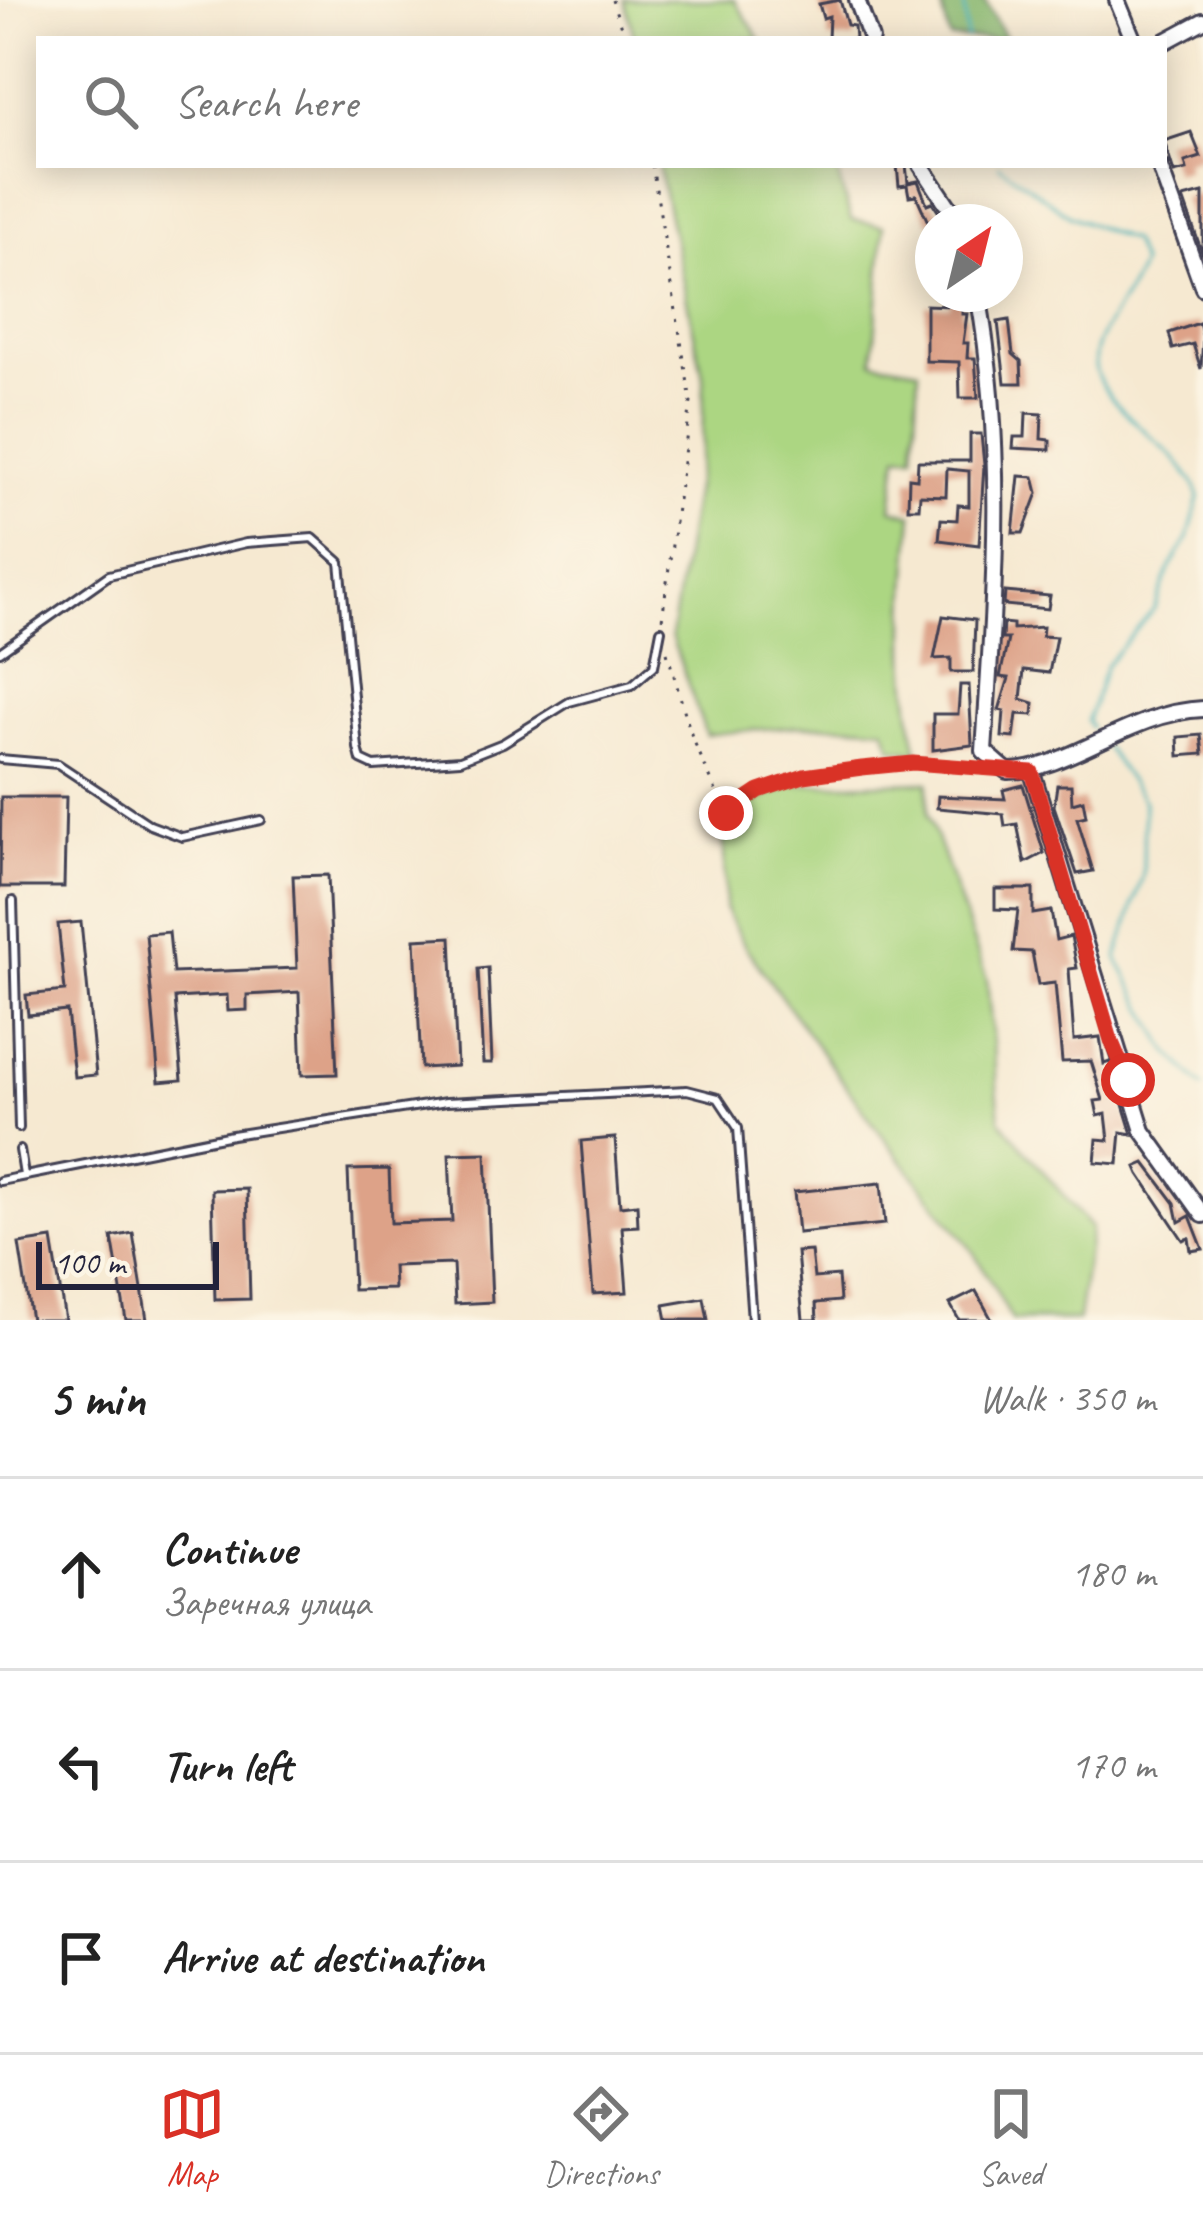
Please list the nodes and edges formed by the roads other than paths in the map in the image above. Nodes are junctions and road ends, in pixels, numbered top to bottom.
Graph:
1 (857, 0) edge
2 (1117, 0) edge
3 (1203, 21) edge
4 (870, 36) edge
5 (1132, 36) edge
6 (1167, 40) edge
7 (923, 168) edge
8 (1160, 168) edge
9 (946, 204) edge
10 (1203, 288) edge
11 (981, 312) edge
12 (661, 629) road end
13 (0, 652) edge
14 (1203, 709) edge
15 (0, 759) edge
16 (1032, 772) junction
17 (262, 820) dead end
18 (13, 901) dead end
19 (19, 1128) dead end
20 (20, 1150) dead end
21 (24, 1175) junction
22 (0, 1181) edge
23 (1203, 1215) edge
24 (752, 1320) edge

1 - 4 street
2 - 5 street
3 - 6 street
7 - 9 street
8 - 10 street
11 - 16 street
12 - 13 lane
14 - 16 street
15 - 17 lane
16 - 23 street
18 - 19 lane
20 - 21 lane
21 - 22 lane
21 - 24 lane

